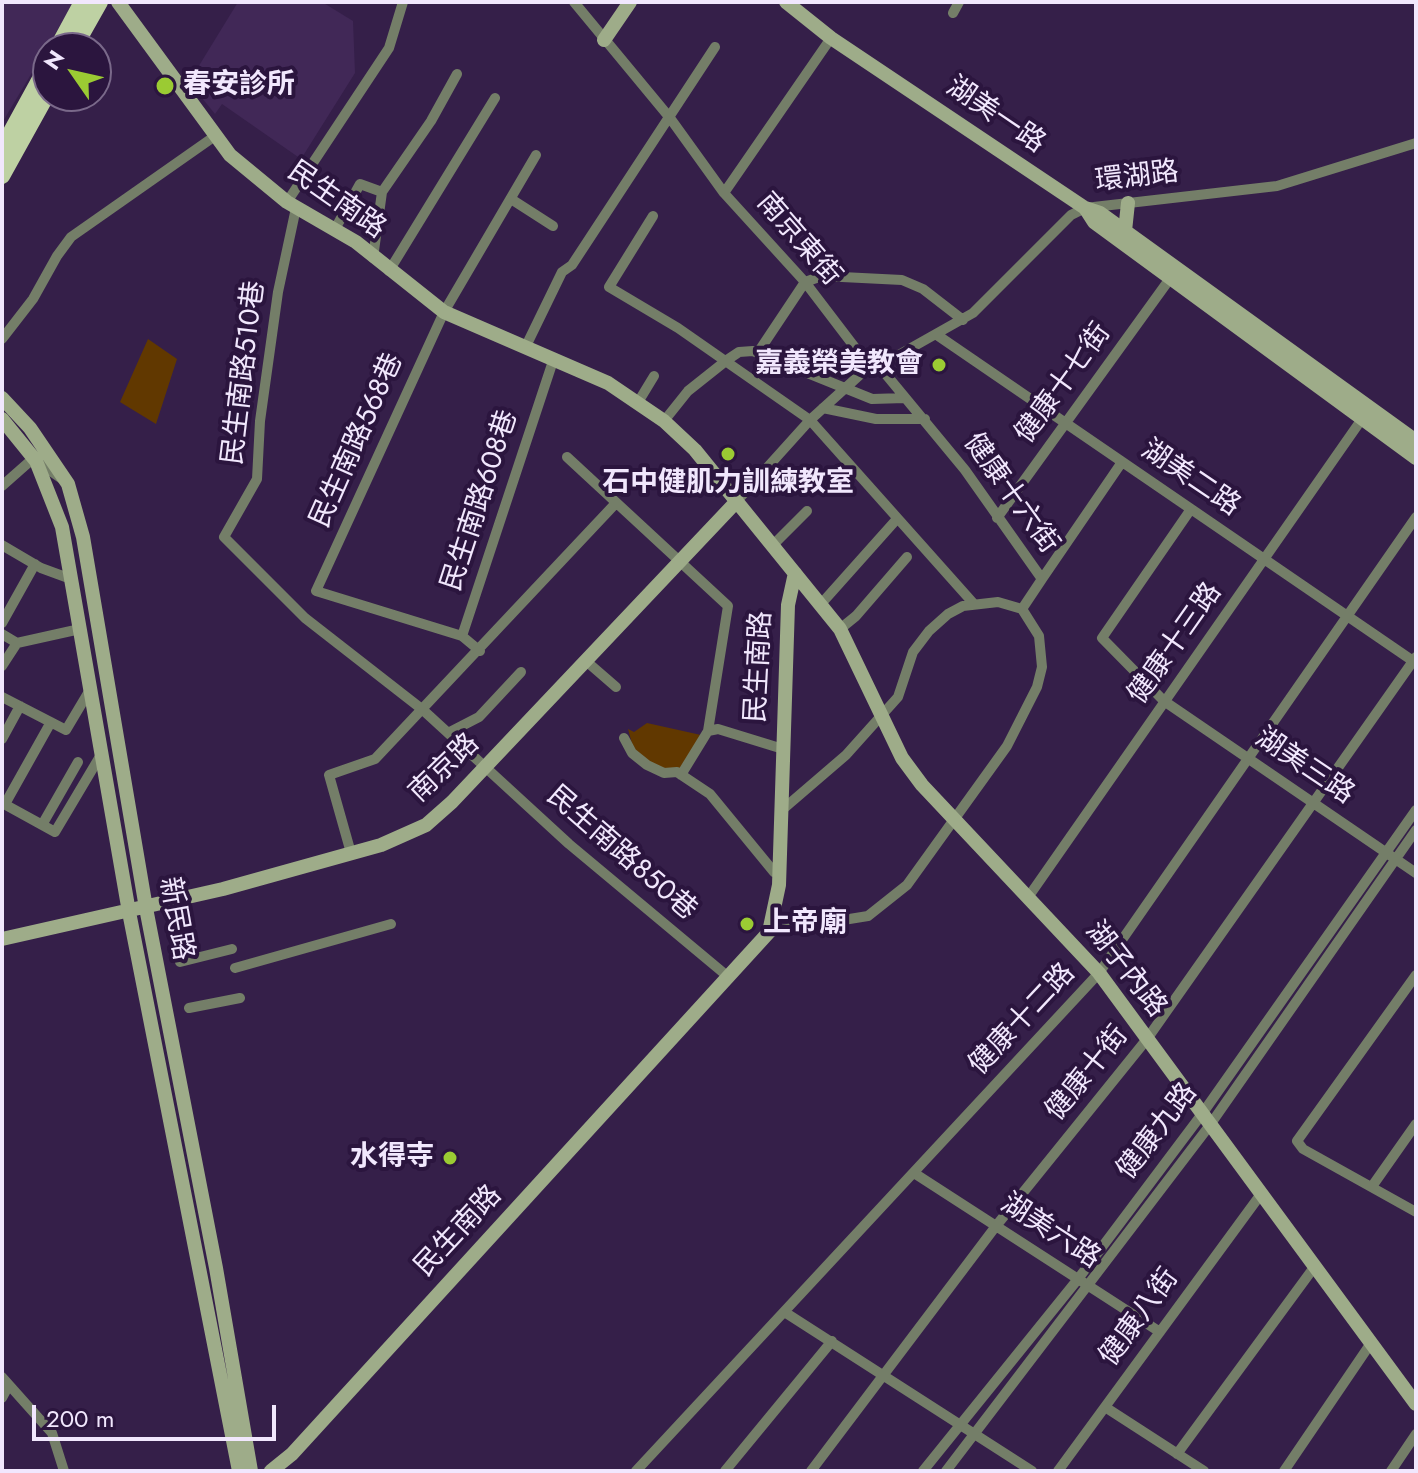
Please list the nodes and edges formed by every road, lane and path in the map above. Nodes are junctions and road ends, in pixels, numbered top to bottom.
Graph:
1 (82, 2) edge
2 (100, 2) edge
3 (118, 2) edge
4 (403, 2) edge
5 (574, 2) edge
6 (630, 2) edge
7 (786, 2) edge
8 (959, 2) edge
9 (953, 13) dead end
10 (66, 32) edge
11 (83, 32) edge
12 (831, 38) junction
13 (604, 40) junction
14 (715, 47) dead end
15 (457, 74) dead end
16 (32, 93) edge
17 (495, 98) dead end
18 (37, 112) edge
19 (670, 118) junction
20 (215, 136) junction
21 (1416, 143) edge
22 (2, 148) edge
23 (536, 155) dead end
24 (2, 176) edge
25 (382, 192) junction
26 (724, 193) junction
27 (511, 199) junction
28 (1128, 203) junction
29 (291, 205) junction
30 (1085, 208) junction
31 (653, 216) dead end
32 (1097, 218) junction
33 (553, 226) dead end
34 (335, 229) junction
35 (1125, 231) junction
36 (373, 258) junction
37 (389, 271) junction
38 (1174, 274) junction
39 (805, 282) junction
40 (444, 312) junction
41 (963, 320) junction
42 (937, 335) junction
43 (2, 339) edge
44 (526, 346) junction
45 (759, 351) junction
46 (554, 358) junction
47 (727, 360) junction
48 (865, 366) junction
49 (879, 366) junction
50 (654, 376) dead end
51 (844, 387) junction
52 (2, 398) edge
53 (905, 398) junction
54 (637, 404) junction
55 (823, 408) junction
56 (1365, 414) junction
57 (2, 419) edge
58 (925, 419) junction
59 (810, 420) junction
60 (664, 421) junction
61 (1066, 423) junction
62 (1416, 441) edge
63 (567, 457) dead end
64 (1416, 458) edge
65 (36, 461) junction
66 (1122, 462) junction
67 (68, 484) junction
68 (2, 486) edge
69 (737, 501) junction
70 (616, 503) junction
71 (1191, 509) junction
72 (807, 511) dead end
73 (1416, 517) edge
74 (997, 518) junction
75 (896, 520) junction
76 (224, 537) joint
77 (2, 545) edge
78 (773, 545) junction
79 (907, 557) dead end
80 (1264, 559) junction
81 (677, 561) junction
82 (35, 564) junction
83 (795, 573) junction
84 (71, 579) junction
85 (1042, 579) junction
86 (821, 604) junction
87 (974, 604) junction
88 (1022, 609) junction
89 (1348, 617) junction
90 (2, 623) edge
91 (80, 629) junction
92 (840, 629) junction
93 (2, 634) edge
94 (462, 636) junction
95 (17, 643) junction
96 (480, 651) junction
97 (1415, 660) edge
98 (586, 661) junction
99 (2, 666) edge
100 (521, 672) dead end
101 (616, 687) dead end
102 (91, 688) junction
103 (2, 697) edge
104 (1164, 701) junction
105 (20, 706) junction
106 (423, 710) junction
107 (880, 714) junction
108 (51, 722) junction
109 (708, 731) junction
110 (448, 733) junction
111 (624, 738) dead end
112 (2, 739) edge
113 (783, 749) junction
114 (102, 753) junction
115 (1250, 760) junction
116 (78, 762) dead end
117 (487, 766) junction
118 (681, 775) junction
119 (1312, 802) junction
120 (3, 804) edge
121 (782, 810) junction
122 (1416, 810) edge
123 (956, 818) junction
124 (42, 825) junction
125 (1416, 830) edge
126 (1386, 852) junction
127 (351, 853) junction
128 (1396, 859) junction
129 (780, 873) junction
130 (1416, 873) edge
131 (1029, 896) junction
132 (146, 908) junction
133 (129, 912) junction
134 (391, 924) dead end
135 (769, 932) junction
136 (2, 939) edge
137 (232, 949) dead end
138 (180, 962) dead end
139 (235, 968) dead end
140 (1099, 973) junction
141 (726, 975) junction
142 (1416, 975) edge
143 (240, 998) dead end
144 (189, 1008) dead end
145 (1147, 1039) junction
146 (1206, 1119) junction
147 (1416, 1124) edge
148 (914, 1173) junction
149 (1373, 1185) junction
150 (1261, 1194) junction
151 (1416, 1212) edge
152 (996, 1226) junction
153 (1315, 1266) junction
154 (1083, 1282) junction
155 (786, 1313) junction
156 (1160, 1332) junction
157 (832, 1341) junction
158 (1371, 1343) junction
159 (883, 1375) junction
160 (6, 1381) edge
161 (2, 1398) edge
162 (1416, 1404) edge
163 (1105, 1407) junction
164 (959, 1425) junction
165 (974, 1433) junction
166 (1416, 1434) edge
167 (1177, 1454) junction
168 (64, 1471) edge
169 (239, 1471) edge
170 (251, 1471) edge
171 (271, 1471) edge
172 (636, 1471) edge
173 (725, 1471) edge
174 (811, 1471) edge
175 (923, 1471) edge
176 (946, 1471) edge
177 (1032, 1471) edge
178 (1058, 1471) edge
179 (1204, 1471) edge
180 (1284, 1471) edge
181 (1391, 1471) edge

1 - 10 main road
2 - 11 main road
3 - 20 street, 民生南路
4 - 29 street
5 - 13 street, 南京東街
6 - 13 street
7 - 12 street, 湖美一路
8 - 9 street
12 - 26 street
12 - 30 street, 湖美一路
13 - 19 street, 南京東街
14 - 19 street
15 - 25 street
16 - 22 main road
17 - 37 street
18 - 24 main road
19 - 26 street, 南京東街
19 - 44 street
20 - 29 street, 民生南路
20 - 43 street
21 - 28 street, 環湖路
23 - 27 street, 民生南路568巷
25 - 34 street
25 - 36 street
26 - 39 street, 南京東街
27 - 33 street
27 - 40 street, 民生南路568巷
28 - 30 street, 環湖路
28 - 35 street
29 - 34 street, 民生南路
29 - 76 street, 民生南路510巷
30 - 32 street, 湖美一路
30 - 41 street, 環湖路
31 - 47 street
32 - 35 street
32 - 38 street, 湖美一路
34 - 36 street, 民生南路
35 - 38 street
36 - 37 street, 民生南路
37 - 40 street, 民生南路
38 - 56 street
38 - 61 street, 健康十七街
39 - 41 street
39 - 45 street
39 - 48 street, 南京東街
40 - 44 street, 民生南路
40 - 94 street, 民生南路568巷
41 - 42 street, 環湖路
42 - 49 street, 環湖路
42 - 61 street, 湖美二路
44 - 46 street, 民生南路
45 - 47 street
45 - 51 street
46 - 54 street, 民生南路
46 - 94 street, 民生南路608巷
47 - 59 street
47 - 60 street
48 - 49 street, 環湖路
48 - 51 street
49 - 53 street, 健康十六街
50 - 54 street
51 - 53 street
51 - 55 street
52 - 67 street, 新民路
53 - 58 street, 健康十六街
54 - 60 street, 民生南路
55 - 58 street
55 - 59 street
56 - 62 street
56 - 64 street
56 - 80 street, 健康十三路
57 - 65 street, 新民路
58 - 74 street, 健康十六街
59 - 69 street
59 - 75 street
60 - 69 street, 民生南路
61 - 66 street, 湖美二路
61 - 74 street, 健康十七街
63 - 70 street
65 - 67 street
65 - 68 street
65 - 84 street, 新民路
66 - 71 street, 湖美二路
66 - 85 street, 健康十六街
67 - 132 street, 新民路
69 - 78 street, 民生南路
69 - 81 street, 南京路
70 - 81 street
70 - 96 street
71 - 80 street, 湖美二路
71 - 104 street, 湖美三路
72 - 78 street
73 - 89 street, 健康十二路
74 - 85 street, 健康十六街
75 - 86 street
75 - 87 street
76 - 106 street, 民生南路850巷
77 - 82 street
78 - 83 street, 民生南路
79 - 92 street
80 - 89 street, 湖美二路
80 - 104 street, 健康十三路
81 - 98 street, 南京路
81 - 109 street
82 - 84 street
82 - 90 street
83 - 86 street, 湖子內路
83 - 113 street, 民生南路
84 - 91 street, 新民路
85 - 88 street
86 - 92 street, 湖子內路
87 - 88 street
87 - 107 street
88 - 123 street
89 - 97 street, 湖美二路
89 - 115 street, 健康十二路
91 - 95 street
91 - 102 street, 新民路
92 - 107 street, 湖子內路
93 - 95 street
94 - 96 street, 民生南路608巷
95 - 99 street
96 - 106 street
97 - 119 street, 健康十街
98 - 101 street
98 - 117 street, 南京路
100 - 110 street
102 - 108 street
102 - 114 street, 新民路
103 - 105 street
104 - 115 street, 湖美三路
104 - 131 street, 健康十三路
105 - 108 street
105 - 112 street
106 - 110 street, 民生南路850巷
106 - 127 street
107 - 121 street
107 - 123 street, 湖子內路
108 - 120 street
109 - 113 street
109 - 118 street
110 - 117 street, 民生南路850巷
111 - 118 street
113 - 121 street, 民生南路
114 - 124 street
114 - 133 street, 新民路
115 - 119 street, 湖美三路
115 - 140 street, 健康十二路
116 - 124 street
117 - 127 street, 南京路
117 - 141 street, 民生南路850巷
118 - 129 street
119 - 126 street, 湖美三路
119 - 145 street, 健康十街
120 - 124 street
121 - 129 street, 民生南路
122 - 126 street, 健康九路
123 - 131 street, 湖子內路
123 - 135 street
125 - 128 street, 健康九路
126 - 128 street, 湖美三路
126 - 146 street, 健康九路
127 - 132 street, 南京路
128 - 130 street, 湖美三路
128 - 146 street, 健康九路
129 - 135 street, 民生南路
131 - 140 street, 湖子內路
132 - 133 street, 南京路
132 - 170 street, 新民路
133 - 136 street, 南京路
133 - 169 street, 新民路
134 - 139 street
135 - 141 street, 民生南路
137 - 138 street
140 - 145 street, 湖子內路
140 - 148 street, 健康十二路
141 - 171 street, 民生南路
142 - 149 street
143 - 144 street
145 - 146 street, 湖子內路
145 - 152 street, 健康十街
146 - 150 street, 湖子內路
146 - 154 street, 健康九路
147 - 149 street
148 - 152 street, 湖美六路
148 - 155 street, 健康十二路
149 - 151 street
150 - 153 street, 湖子內路
150 - 156 street, 健康八街
152 - 154 street, 湖美六路
152 - 159 street, 健康十街
153 - 158 street, 湖子內路
153 - 167 street
154 - 156 street, 湖美六路
154 - 164 street, 健康九路
154 - 165 street
155 - 157 street
155 - 172 street, 健康十二路
156 - 163 street, 健康八街
157 - 159 street
157 - 173 street
158 - 162 street, 湖子內路
158 - 180 street
159 - 164 street
159 - 174 street, 健康十街
160 - 161 street
160 - 168 street
163 - 167 street
163 - 178 street, 健康八街
164 - 165 street
164 - 175 street, 健康九路
165 - 176 street
165 - 177 street
166 - 181 street
167 - 179 street

